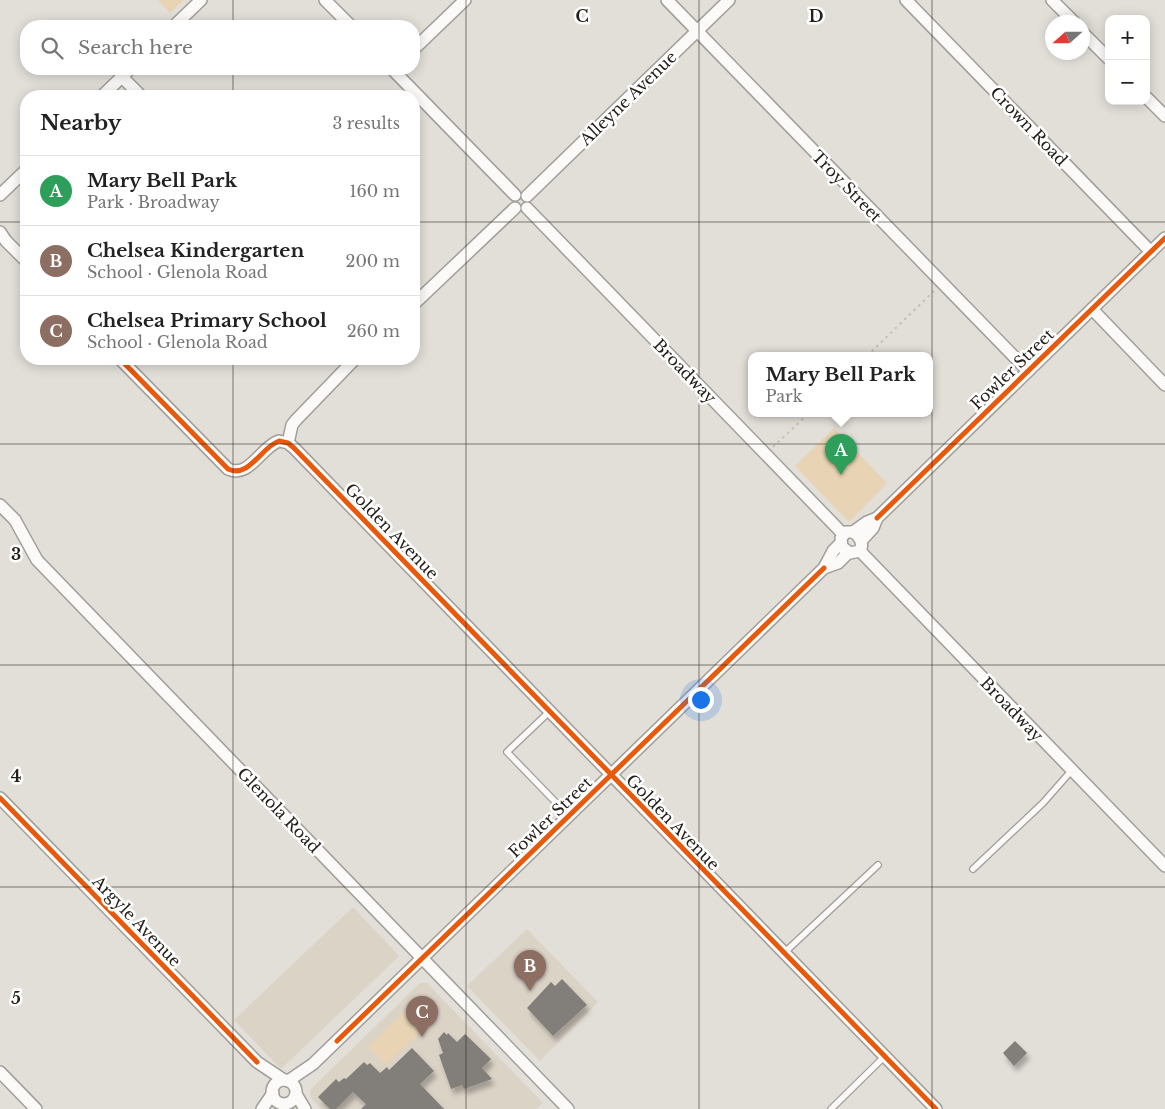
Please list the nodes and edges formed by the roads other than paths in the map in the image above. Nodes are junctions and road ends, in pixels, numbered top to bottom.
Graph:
1 (326, 0) edge
2 (465, 0) edge
3 (667, 0) edge
4 (729, 0) edge
5 (906, 0) edge
6 (1052, 0) edge
7 (195, 2) edge
8 (1067, 15) edge
9 (179, 20) edge
10 (345, 20) edge
11 (697, 31) junction
12 (1090, 40) edge
13 (420, 43) edge
14 (1105, 55) edge
15 (124, 75) edge
16 (127, 75) edge
17 (399, 75) edge
18 (108, 90) edge
19 (137, 90) edge
20 (413, 90) edge
21 (420, 97) edge
22 (1150, 101) edge
23 (1165, 116) edge
24 (20, 176) edge
25 (0, 195) edge
26 (515, 195) junction
27 (527, 196) junction
28 (514, 208) junction
29 (527, 208) junction
30 (2, 237) edge
31 (1165, 238) edge
32 (1151, 252) junction
33 (20, 255) edge
34 (420, 300) edge
35 (1092, 309) junction
36 (126, 365) edge
37 (349, 365) edge
38 (1028, 372) junction
39 (1165, 385) edge
40 (288, 443) junction
41 (0, 505) edge
42 (851, 542) junction
43 (549, 712) junction
44 (1072, 770) junction
45 (611, 775) junction
46 (0, 798) edge
47 (569, 816) junction
48 (878, 865) dead end
49 (1165, 866) edge
50 (973, 869) dead end
51 (784, 953) junction
52 (422, 958) junction
53 (885, 1056) junction
54 (257, 1062) junction
55 (313, 1064) junction
56 (0, 1072) edge
57 (286, 1080) junction
58 (273, 1091) junction
59 (296, 1093) junction
60 (284, 1106) edge
61 (36, 1109) edge
62 (262, 1109) edge
63 (305, 1109) edge
64 (568, 1109) edge
65 (831, 1109) edge
66 (936, 1109) edge

1 - 10 street
2 - 13 street
3 - 11 street, Troy Street
4 - 11 street, Alleyne Avenue
5 - 32 street, Crown Road
6 - 8 street
7 - 9 street
11 - 27 street, Alleyne Avenue
11 - 38 street, Troy Street
12 - 14 street
15 - 18 street
16 - 19 street
17 - 20 street
21 - 26 street
22 - 23 street
24 - 25 street
26 - 27 street
26 - 28 street
27 - 29 street
28 - 29 street
28 - 34 street
29 - 42 street, Broadway
30 - 33 street
31 - 32 street, Fowler Street
32 - 35 street, Fowler Street
35 - 38 street, Fowler Street
35 - 39 street
36 - 40 street
37 - 40 street
38 - 42 street, Fowler Street
40 - 43 street, Golden Avenue
41 - 52 street, Glenola Road
42 - 44 street, Broadway
42 - 45 street, Fowler Street
43 - 45 street, Golden Avenue
43 - 47 lane
44 - 49 street, Broadway
44 - 50 lane
45 - 47 street, Fowler Street
45 - 51 street, Golden Avenue
46 - 54 street, Argyle Avenue
47 - 52 street, Fowler Street
48 - 51 lane
51 - 53 street, Golden Avenue
52 - 55 street, Fowler Street
52 - 64 street, Glenola Road
53 - 65 lane
53 - 66 street, Golden Avenue
54 - 57 street, Argyle Avenue
54 - 58 street, Argyle Avenue
55 - 57 street, Fowler Street
55 - 59 street, Fowler Street
56 - 61 street
57 - 58 street
57 - 59 street
58 - 60 street
58 - 62 street
59 - 60 street
59 - 63 street

